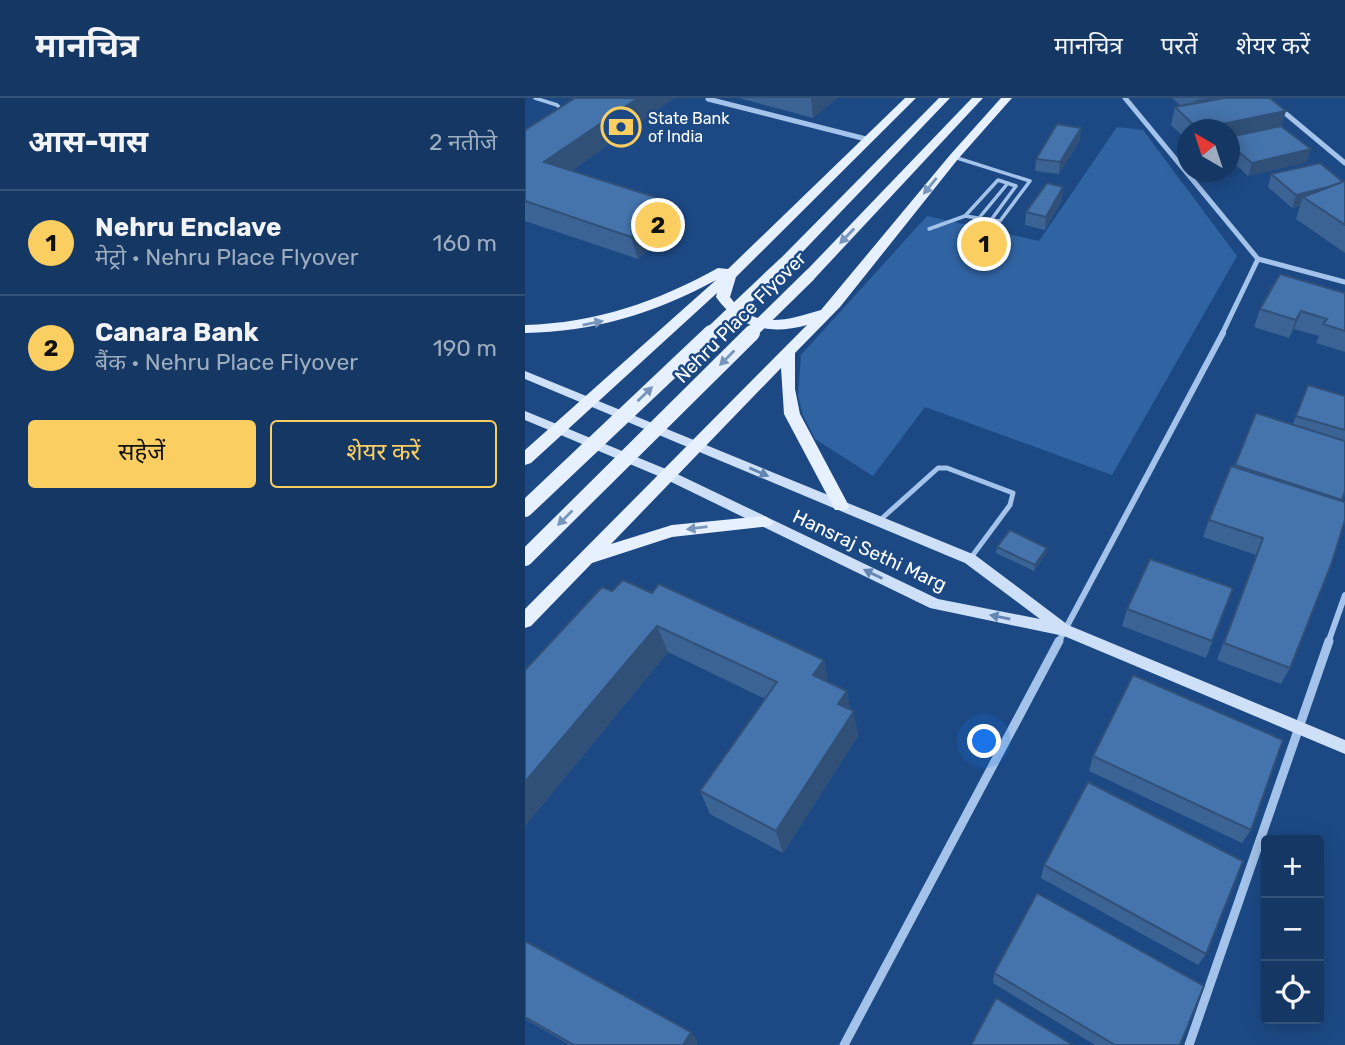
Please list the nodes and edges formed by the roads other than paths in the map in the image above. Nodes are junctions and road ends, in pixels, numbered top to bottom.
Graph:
1 (535, 98) edge
2 (911, 98) edge
3 (945, 98) edge
4 (978, 98) edge
5 (1007, 98) edge
6 (1127, 98) edge
7 (1267, 98) edge
8 (708, 99) edge
9 (560, 119) edge
10 (866, 139) junction
11 (954, 157) junction
12 (1345, 163) edge
13 (1008, 183) junction
14 (965, 216) junction
15 (979, 218) junction
16 (991, 220) junction
17 (929, 229) dead end
18 (748, 257) junction
19 (1258, 259) junction
20 (733, 272) junction
21 (1345, 282) edge
22 (835, 304) junction
23 (525, 329) edge
24 (787, 353) junction
25 (525, 375) edge
26 (589, 401) junction
27 (525, 415) edge
28 (559, 429) junction
29 (696, 446) junction
30 (525, 459) edge
31 (668, 475) junction
32 (841, 506) junction
33 (525, 509) edge
34 (765, 522) junction
35 (879, 522) junction
36 (525, 558) edge
37 (587, 558) junction
38 (970, 559) junction
39 (1345, 594) edge
40 (525, 621) edge
41 (1066, 630) junction
42 (1299, 728) junction
43 (1345, 747) edge
44 (845, 1045) edge
45 (1189, 1045) edge

1 - 9 lane
2 - 10 main road
33 -> 3 main road, Nehru Place Flyover, bridge
4 -> 36 main road, Nehru Place Flyover, bridge
5 - 11 main road
6 - 19 street
7 - 12 street
8 - 10 street
10 - 18 main road
11 - 16 lane
11 -> 22 main road
13 - 14 lane
13 - 15 lane
13 - 16 lane
14 - 15 lane
14 - 17 lane
15 - 16 lane
18 - 20 main road
23 -> 18 main road
19 - 21 street
19 - 41 street
20 - 22 main road
20 - 26 main road
22 - 24 main road
24 - 29 main road
24 - 32 main road
25 - 26 street, Hansraj Sethi Marg
26 - 28 main road
26 - 29 street, Hansraj Sethi Marg
27 - 28 street, Hansraj Sethi Marg
28 - 30 main road
28 - 31 street, Hansraj Sethi Marg
29 - 31 main road
29 -> 32 street, Hansraj Sethi Marg
31 - 34 street, Hansraj Sethi Marg
31 - 37 main road
32 - 35 street, Hansraj Sethi Marg
34 -> 37 main road
41 -> 34 street, Hansraj Sethi Marg
35 - 38 street, Hansraj Sethi Marg
35 - 38 lane
37 - 40 main road
38 - 41 street, Hansraj Sethi Marg
39 - 42 street
41 - 42 street, Hansraj Sethi Marg
41 - 44 street
42 - 43 street, Hansraj Sethi Marg
42 - 45 street

